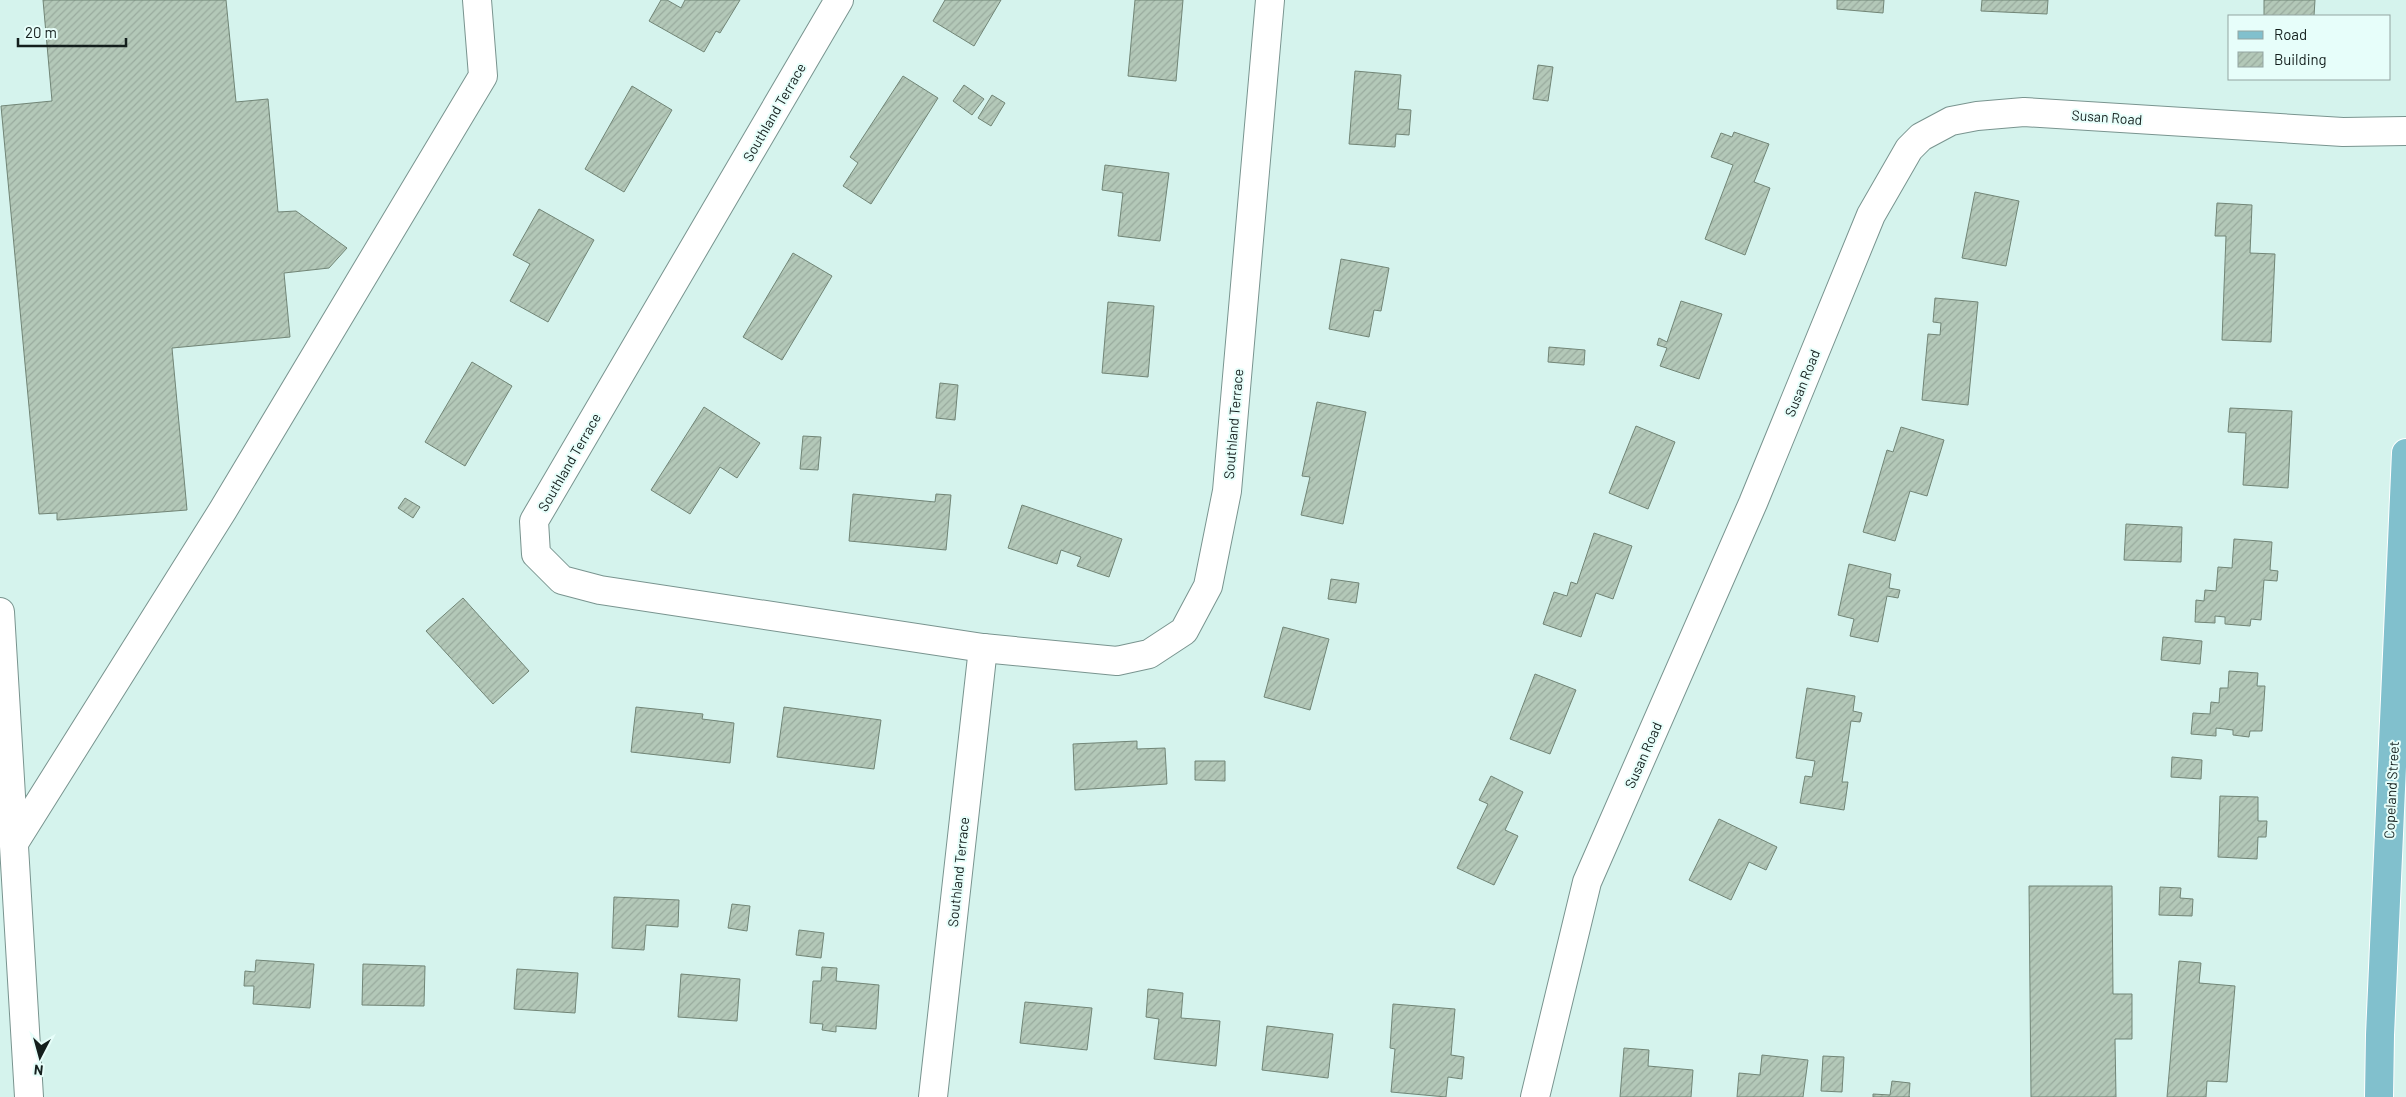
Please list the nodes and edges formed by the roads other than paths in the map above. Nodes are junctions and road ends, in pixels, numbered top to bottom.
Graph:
1 (477, 0) edge
2 (840, 0) edge
3 (1270, 0) edge
4 (2406, 131) edge
5 (2406, 453) edge
6 (0, 612) edge
7 (983, 648) junction
8 (14, 843) junction
9 (29, 1097) edge
10 (933, 1097) edge
11 (1535, 1097) edge
12 (2379, 1097) edge

1 - 8 street
2 - 7 street, Southland Terrace
3 - 7 street, Southland Terrace
4 - 11 street, Susan Road
5 - 12 main road, Copeland Street
6 - 8 street
7 - 10 street, Southland Terrace
8 - 9 street

